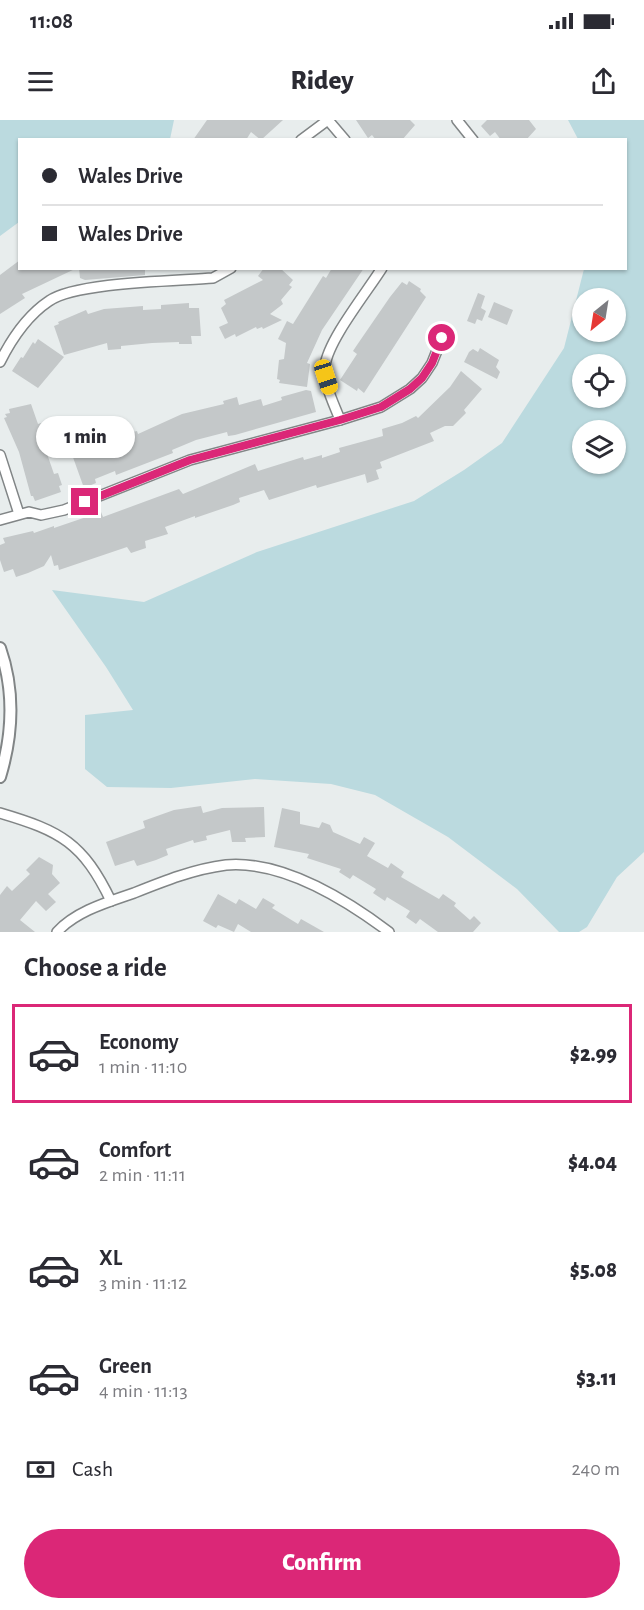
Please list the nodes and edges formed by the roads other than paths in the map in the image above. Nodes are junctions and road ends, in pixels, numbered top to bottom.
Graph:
1 (328, 120) edge
2 (457, 120) edge
3 (304, 138) edge
4 (343, 138) edge
5 (471, 138) edge
6 (227, 270) edge
7 (381, 270) edge
8 (442, 338) dead end
9 (0, 362) edge
10 (340, 420) junction
11 (0, 455) edge
12 (19, 514) junction
13 (0, 520) edge
14 (0, 648) edge
15 (0, 777) edge
16 (0, 813) edge
17 (111, 901) junction
18 (57, 932) edge
19 (389, 932) edge

1 - 3 street
1 - 4 street
2 - 5 street
6 - 9 street
7 - 10 street
8 - 10 street
10 - 12 street
11 - 12 street
12 - 13 street
14 - 15 street
16 - 17 street
17 - 18 street
17 - 19 street

